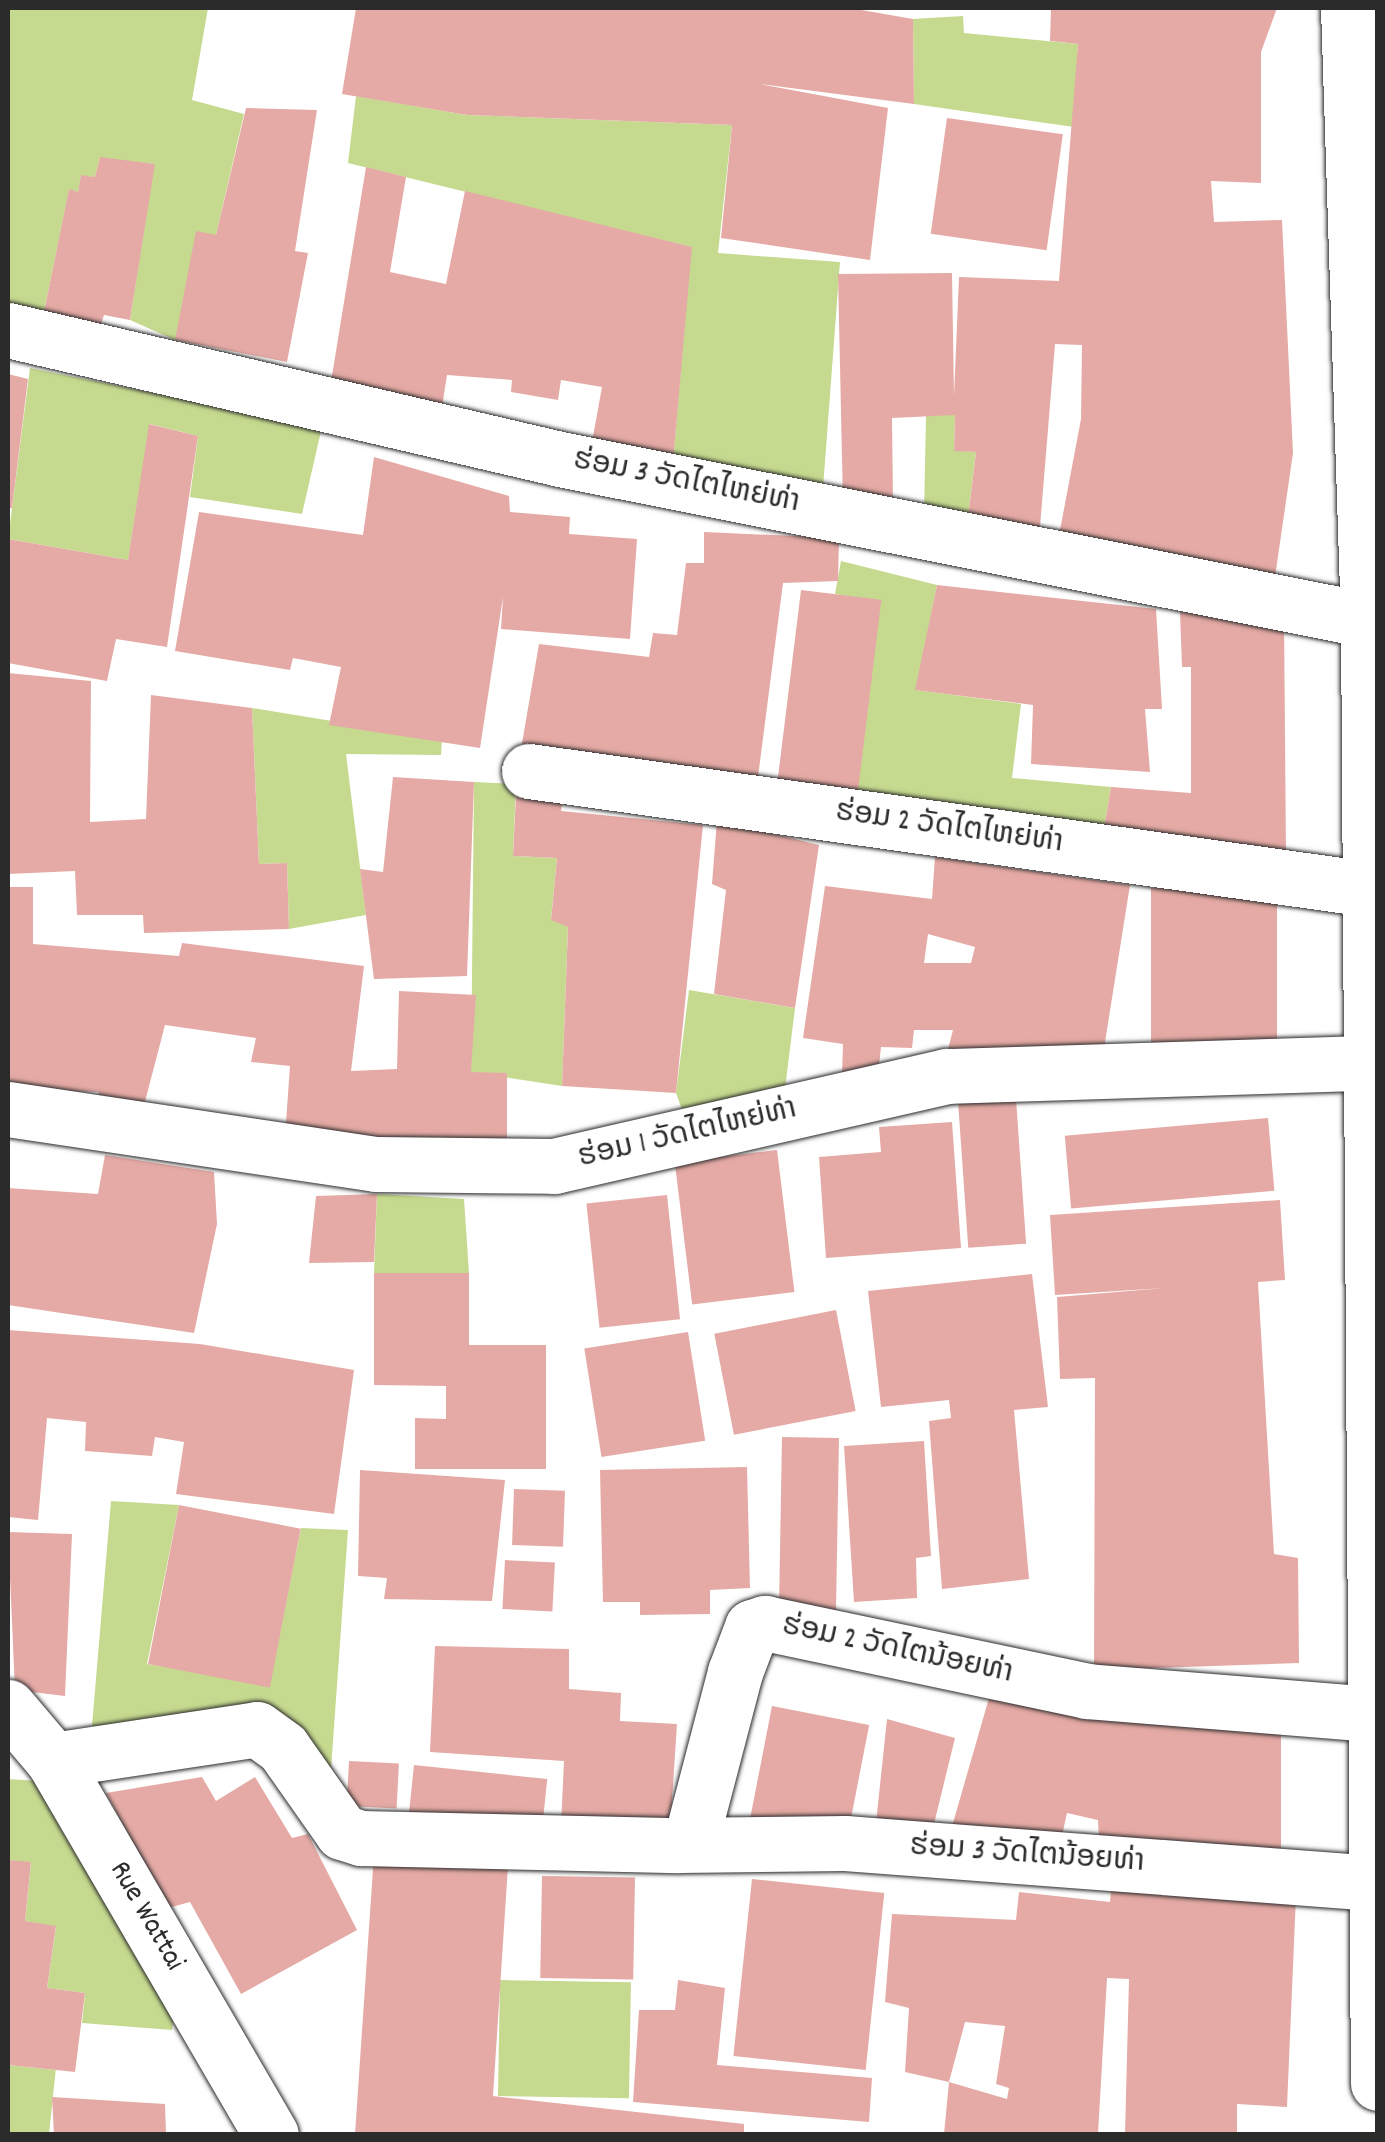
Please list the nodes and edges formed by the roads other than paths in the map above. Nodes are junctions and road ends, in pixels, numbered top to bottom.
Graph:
1 (1348, 8) edge
2 (8, 330) edge
3 (1368, 620) junction
4 (529, 771) dead end
5 (1369, 889) junction
6 (1369, 1062) junction
7 (8, 1110) edge
8 (8, 1706) edge
9 (1372, 1714) junction
10 (54, 1760) junction
11 (679, 1846) junction
12 (1374, 1883) junction
13 (1378, 2083) edge
14 (272, 2134) edge

1 - 3 main road
2 - 3 main road, ຮ່ອມ 3 ວັດໄຕໄຫຍ່ທ່າ
3 - 5 main road
4 - 5 main road, ຮ່ອມ 2 ວັດໄຕໄຫຍ່ທ່າ
5 - 6 main road
6 - 7 main road, ຮ່ອມ 1 ວັດໄຕໄຫຍ່ທ່າ
6 - 9 main road
8 - 10 main road, Rue Wattai
9 - 11 main road, ຮ່ອມ 2 ວັດໄຕນ້ອຍທ່າ
9 - 12 main road
10 - 11 main road
10 - 14 main road, Rue Wattai
11 - 12 main road, ຮ່ອມ 3 ວັດໄຕນ້ອຍທ່າ
12 - 13 main road

